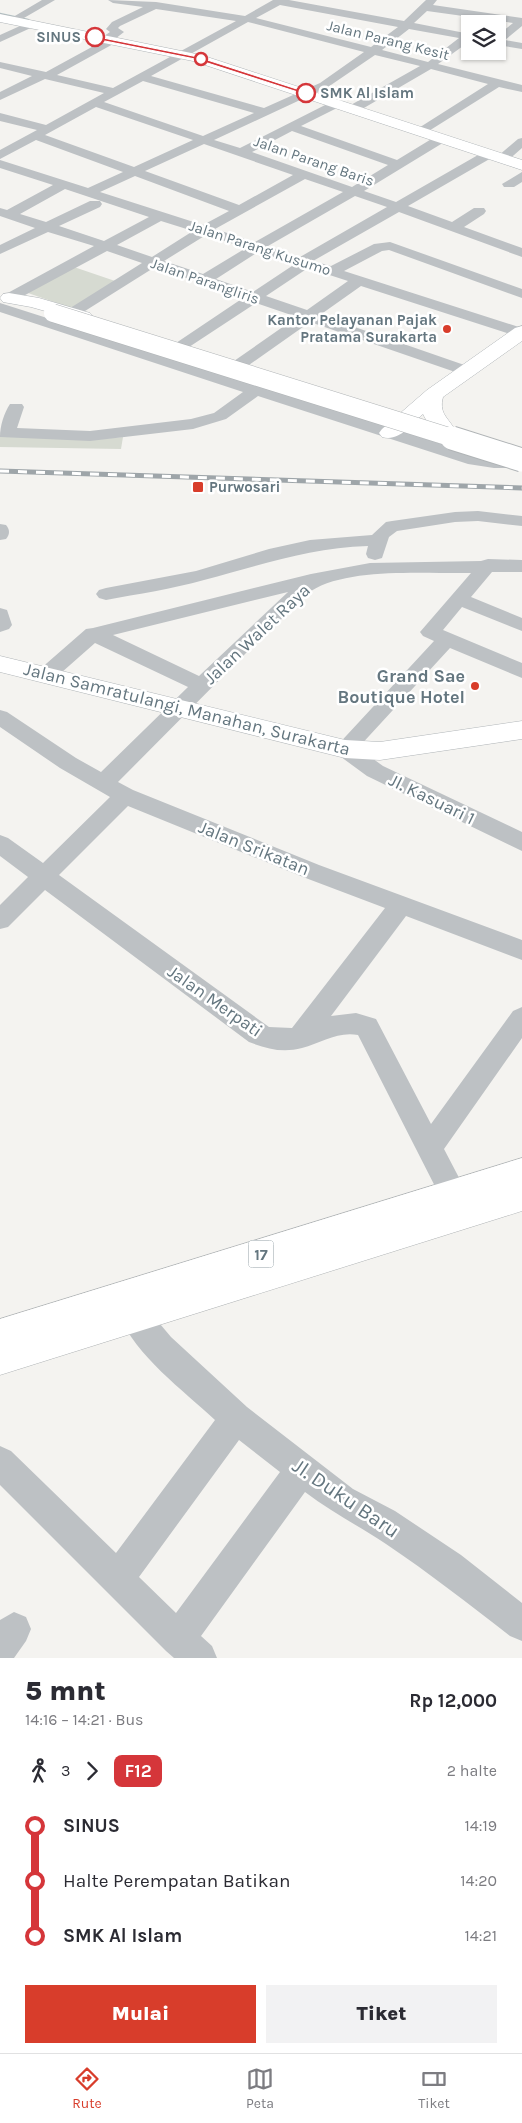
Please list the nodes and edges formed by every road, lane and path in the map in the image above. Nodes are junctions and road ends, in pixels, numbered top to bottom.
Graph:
1 (50, 0) edge
2 (113, 0) edge
3 (279, 1) edge
4 (197, 2) dead end
5 (159, 3) edge
6 (428, 4) edge
7 (313, 8) junction
8 (188, 10) junction
9 (0, 12) edge
10 (299, 16) dead end
11 (16, 19) edge
12 (248, 19) junction
13 (522, 21) edge
14 (408, 26) junction
15 (506, 34) edge
16 (461, 36) edge
17 (0, 39) edge
18 (108, 40) junction
19 (461, 43) edge
20 (506, 43) edge
21 (522, 46) edge
22 (372, 52) junction
23 (182, 55) junction
24 (0, 66) edge
25 (429, 66) junction
26 (46, 75) junction
27 (142, 77) junction
28 (497, 82) junction
29 (522, 89) edge
30 (114, 92) junction
31 (306, 93) junction
32 (0, 96) edge
33 (95, 103) junction
34 (337, 103) junction
35 (353, 109) junction
36 (264, 112) junction
37 (0, 117) edge
38 (291, 127) junction
39 (48, 129) junction
40 (420, 131) junction
41 (35, 136) junction
42 (442, 138) junction
43 (205, 140) junction
44 (522, 142) edge
45 (241, 153) junction
46 (0, 155) edge
47 (496, 157) junction
48 (0, 164) edge
49 (397, 164) junction
50 (522, 166) edge
51 (133, 172) junction
52 (304, 174) junction
53 (522, 176) edge
54 (509, 184) dead end
55 (63, 185) junction
56 (354, 191) junction
57 (91, 198) junction
58 (398, 207) junction
59 (240, 210) junction
60 (479, 211) dead end
61 (4, 213) edge
62 (160, 216) junction
63 (454, 226) junction
64 (46, 228) junction
65 (204, 230) junction
66 (104, 245) junction
67 (257, 247) junction
68 (0, 250) edge
69 (522, 252) edge
70 (305, 262) junction
71 (153, 263) junction
72 (333, 271) junction
73 (204, 280) junction
74 (360, 280) junction
75 (522, 294) edge
76 (253, 297) junction
77 (6, 299) edge
78 (57, 315) junction
79 (307, 316) junction
80 (522, 332) edge
81 (181, 346) junction
82 (240, 364) junction
83 (467, 371) junction
84 (256, 390) junction
85 (434, 394) junction
86 (16, 407) dead end
87 (408, 416) junction
88 (444, 428) junction
89 (3, 432) edge
90 (389, 433) junction
91 (517, 459) edge
92 (522, 522) edge
93 (0, 529) edge
94 (0, 535) edge
95 (380, 540) junction
96 (488, 565) junction
97 (522, 566) edge
98 (370, 569) junction
99 (317, 579) junction
100 (106, 594) dead end
101 (460, 599) junction
102 (0, 614) edge
103 (522, 624) edge
104 (0, 626) edge
105 (93, 634) junction
106 (446, 640) junction
107 (0, 664) edge
108 (522, 671) edge
109 (46, 675) junction
110 (202, 685) junction
111 (178, 708) junction
112 (0, 717) edge
113 (522, 730) edge
114 (345, 749) junction
115 (102, 784) junction
116 (125, 796) junction
117 (522, 842) edge
118 (0, 844) edge
119 (43, 878) junction
120 (402, 905) junction
121 (0, 920) edge
122 (522, 950) edge
123 (522, 1018) edge
124 (300, 1038) junction
125 (430, 1147) junction
126 (522, 1173) edge
127 (453, 1193) junction
128 (522, 1195) edge
129 (145, 1330) junction
130 (0, 1336) edge
131 (0, 1356) edge
132 (236, 1418) junction
133 (0, 1462) edge
134 (302, 1469) junction
135 (118, 1578) junction
136 (522, 1624) edge
137 (189, 1648) edge

1 - 11 street
2 - 5 street, Jalan Parang Kesit
3 - 7 street
3 - 12 street
4 - 8 street
5 - 8 street, Jalan Parang Kesit
5 - 18 street
6 - 13 street
6 - 14 street
7 - 10 street
7 - 14 street
8 - 12 street, Jalan Parang Kesit
9 - 11 street
11 - 17 street
11 - 18 main road
12 - 22 street, Jalan Parang Kesit
12 - 23 street
13 - 15 street
14 - 16 street
14 - 22 street
18 - 23 main road
18 - 26 street
19 - 25 street
20 - 21 street
22 - 25 street, Jalan Parang Kesit
22 - 31 street
23 - 27 street
23 - 31 main road
24 - 26 street
25 - 28 street, Jalan Parang Kesit
25 - 35 street
26 - 30 street
26 - 32 street
27 - 30 street
27 - 36 street
28 - 29 street, Jalan Parang Kesit
28 - 40 street
30 - 33 street
31 - 34 main road
31 - 36 street
33 - 39 street
33 - 43 street, Jalan Parang Baris
34 - 35 main road
34 - 38 street
35 - 40 main road
36 - 43 street
37 - 39 street
38 - 45 street
38 - 49 street
39 - 41 street
40 - 42 main road
41 - 46 street
41 - 51 street
42 - 47 main road
42 - 49 street
43 - 45 street, Jalan Parang Baris
43 - 51 street
44 - 47 street
45 - 52 street, Jalan Parang Baris
47 - 50 main road
47 - 58 street
48 - 55 street, Jalan Parang Kusumo
49 - 56 street
51 - 57 street
51 - 59 street
52 - 56 street, Jalan Parang Baris
52 - 59 street
53 - 54 street
55 - 57 street, Jalan Parang Kusumo
55 - 61 street
56 - 58 street, Jalan Parang Baris
56 - 67 street
57 - 62 street, Jalan Parang Kusumo
57 - 64 street
58 - 63 street, Jalan Parang Baris
58 - 70 street
59 - 65 street
60 - 63 street
61 - 64 street, Jalan Parangliris
62 - 65 street, Jalan Parang Kusumo
62 - 66 street
63 - 69 street, Jalan Parang Baris
64 - 66 street, Jalan Parangliris
64 - 68 street
65 - 67 street, Jalan Parang Kusumo
65 - 71 street
66 - 71 street, Jalan Parangliris
66 - 77 street
67 - 70 street, Jalan Parang Kusumo
67 - 73 street
70 - 72 street, Jalan Parang Kusumo
70 - 76 street
71 - 73 street, Jalan Parangliris
71 - 78 street
72 - 74 street, Jalan Parang Kusumo
72 - 75 street
73 - 76 street, Jalan Parangliris
74 - 79 street
74 - 80 street, Jalan Parang Kusumo
76 - 79 street, Jalan Parangliris
76 - 81 street
77 - 78 main road
77 - 78 main road
77 - 84 street
78 - 81 main road
78 - 91 main road, bridge
79 - 82 street
79 - 83 street, Jalan Parangliris
80 - 83 main road
81 - 82 main road
82 - 87 main road
83 - 85 main road
84 - 89 street
84 - 90 street
85 - 87 main road
85 - 88 main road
86 - 89 street
87 - 88 street
87 - 90 main road
88 - 91 street
90 - 91 street
92 - 95 street
93 - 94 street
95 - 98 street
95 - 100 street
96 - 97 street, Jalan Walet Raya
96 - 98 street, Jalan Walet Raya
96 - 101 street
98 - 99 street, Jalan Walet Raya
99 - 105 street
99 - 110 street, Jalan Walet Raya
101 - 103 street
101 - 106 street
102 - 104 street
105 - 109 street
105 - 110 street
106 - 108 street
106 - 114 street
107 - 109 main road, Jalan Samratulangi, Manahan, Surakarta
109 - 111 main road, Jalan Samratulangi, Manahan, Surakarta
110 - 111 street, Jalan Walet Raya
111 - 114 main road, Jalan Samratulangi, Manahan, Surakarta
111 - 115 street, Jalan Walet Raya
112 - 115 street, Jalan Srikatan
113 - 114 main road, Jalan Samratulangi, Manahan, Surakarta
114 - 117 street, Jl. Kasuari 1
115 - 116 street, Jalan Srikatan
116 - 119 street
116 - 120 street, Jalan Srikatan
118 - 119 street, Jalan Merpati
119 - 121 street
119 - 124 street, Jalan Merpati
120 - 122 street, Jalan Srikatan
120 - 124 street
123 - 125 street
124 - 125 street, Jalan Merpati
125 - 127 street, Jalan Merpati
126 - 127 main road, 17
127 - 130 main road, 17
128 - 129 main road, 17
129 - 131 main road, 17
129 - 132 street, Jl. Duku Baru
132 - 134 street, Jl. Duku Baru
132 - 135 street
133 - 135 street
134 - 136 street, Jl. Duku Baru
134 - 137 street
135 - 137 street

